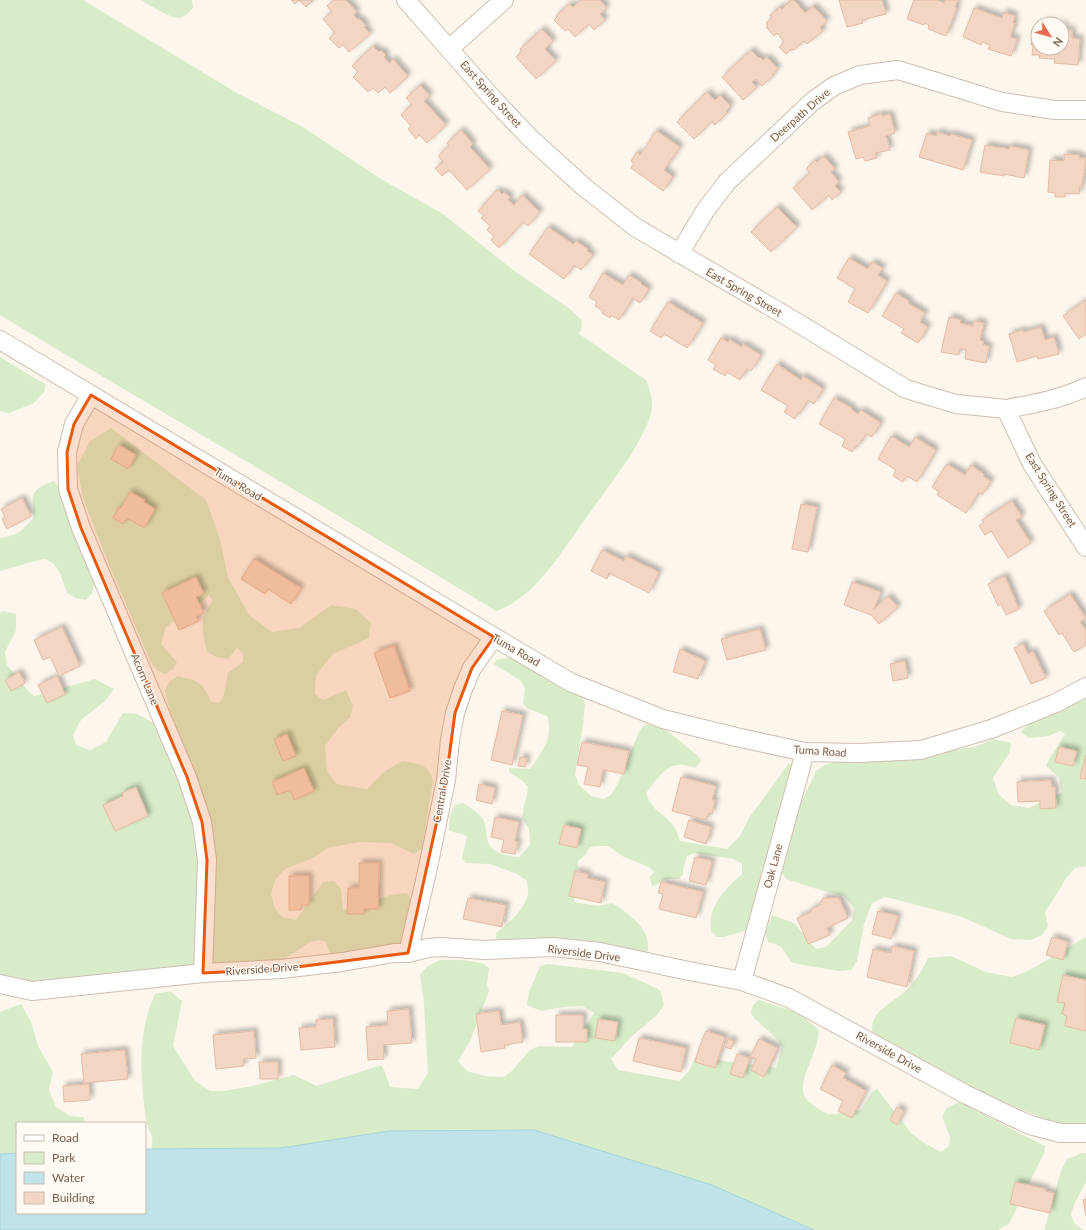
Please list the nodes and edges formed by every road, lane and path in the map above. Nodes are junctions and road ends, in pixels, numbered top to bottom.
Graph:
1 (406, 0) edge
2 (504, 0) edge
3 (450, 48) junction
4 (1086, 110) edge
5 (679, 254) junction
6 (0, 340) edge
7 (1086, 387) edge
8 (91, 395) junction
9 (1006, 409) junction
10 (1086, 546) edge
11 (494, 637) junction
12 (1086, 687) edge
13 (805, 752) junction
14 (408, 953) junction
15 (203, 973) junction
16 (742, 981) junction
17 (0, 984) edge
18 (1086, 1133) edge

1 - 3 street, East Spring Street
2 - 3 street
3 - 5 street, East Spring Street
4 - 5 street, Deerpath Drive
5 - 9 street, East Spring Street
6 - 8 street, Tuma Road
7 - 9 street
8 - 11 street, Tuma Road
8 - 15 street, Acorn Lane
9 - 10 street, East Spring Street
11 - 13 street, Tuma Road
11 - 14 street, Central Drive
12 - 13 street, Tuma Road
13 - 16 street, Oak Lane
14 - 15 street, Riverside Drive
14 - 16 street, Riverside Drive
15 - 17 street, Riverside Drive
16 - 18 street, Riverside Drive

